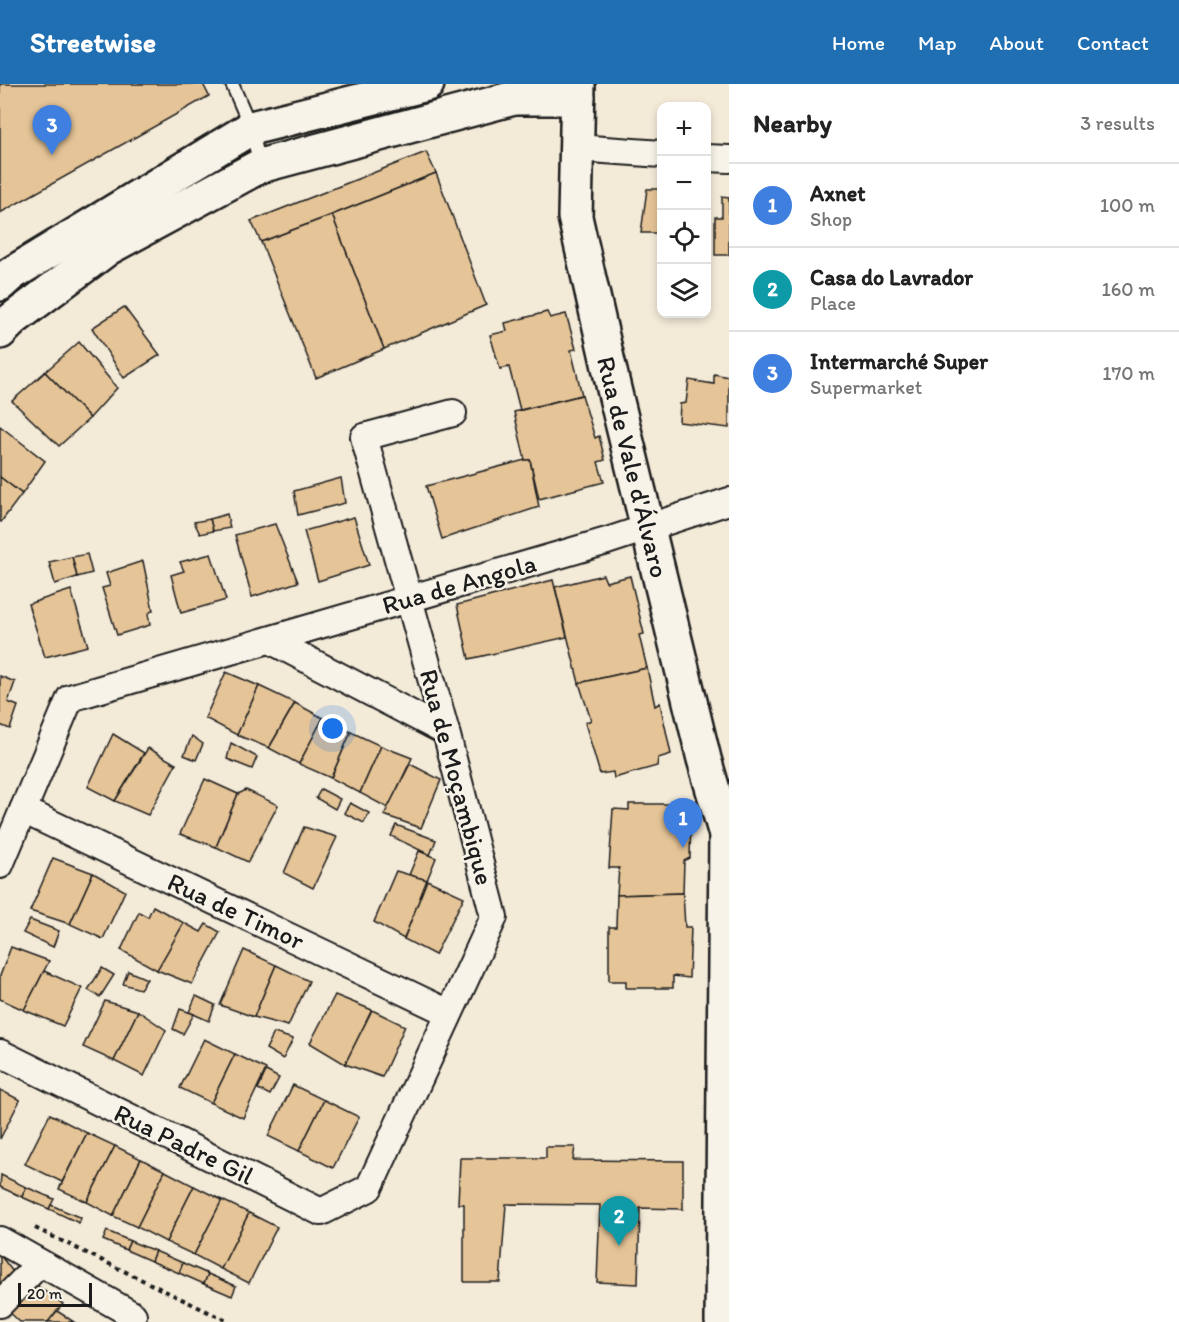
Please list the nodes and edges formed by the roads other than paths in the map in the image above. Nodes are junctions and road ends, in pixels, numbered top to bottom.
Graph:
1 (232, 84) edge
2 (427, 84) edge
3 (578, 91) edge
4 (251, 128) junction
5 (576, 148) junction
6 (657, 154) edge
7 (711, 158) edge
8 (729, 159) edge
9 (260, 166) junction
10 (0, 284) edge
11 (0, 332) edge
12 (453, 413) dead end
13 (729, 501) edge
14 (648, 529) junction
15 (409, 599) junction
16 (270, 640) junction
17 (446, 732) junction
18 (23, 810) junction
19 (727, 840) edge
20 (0, 865) edge
21 (450, 1013) junction
22 (727, 1023) edge
23 (0, 1053) edge
24 (369, 1188) joint
25 (0, 1240) edge
26 (40, 1263) junction
27 (0, 1304) edge
28 (131, 1322) edge
29 (722, 1322) edge

1 - 4 lane
2 - 4 main road
3 - 5 main road, Rua de Vale d'Álvaro
3 - 9 main road
4 - 9 lane
4 - 10 main road
5 - 6 street
5 - 14 main road, Rua de Vale d'Álvaro
7 - 8 street
9 - 11 main road
12 - 15 street, Rua de Moçambique
13 - 14 street, Rua de Angola
14 - 15 street, Rua de Angola
14 - 19 main road, Rua de Vale d'Álvaro
15 - 16 street, Rua de Angola
15 - 17 street, Rua de Moçambique
16 - 17 street
16 - 18 street, Rua de Angola
17 - 21 street, Rua de Moçambique
18 - 20 street, Rua de Angola
18 - 21 street, Rua de Timor
19 - 22 main road, Rua de Vale d'Álvaro
21 - 24 street, Rua de Moçambique
22 - 29 main road, Rua de Vale d'Álvaro
23 - 24 street, Rua Padre Gil
25 - 26 street
26 - 27 street
26 - 28 street

